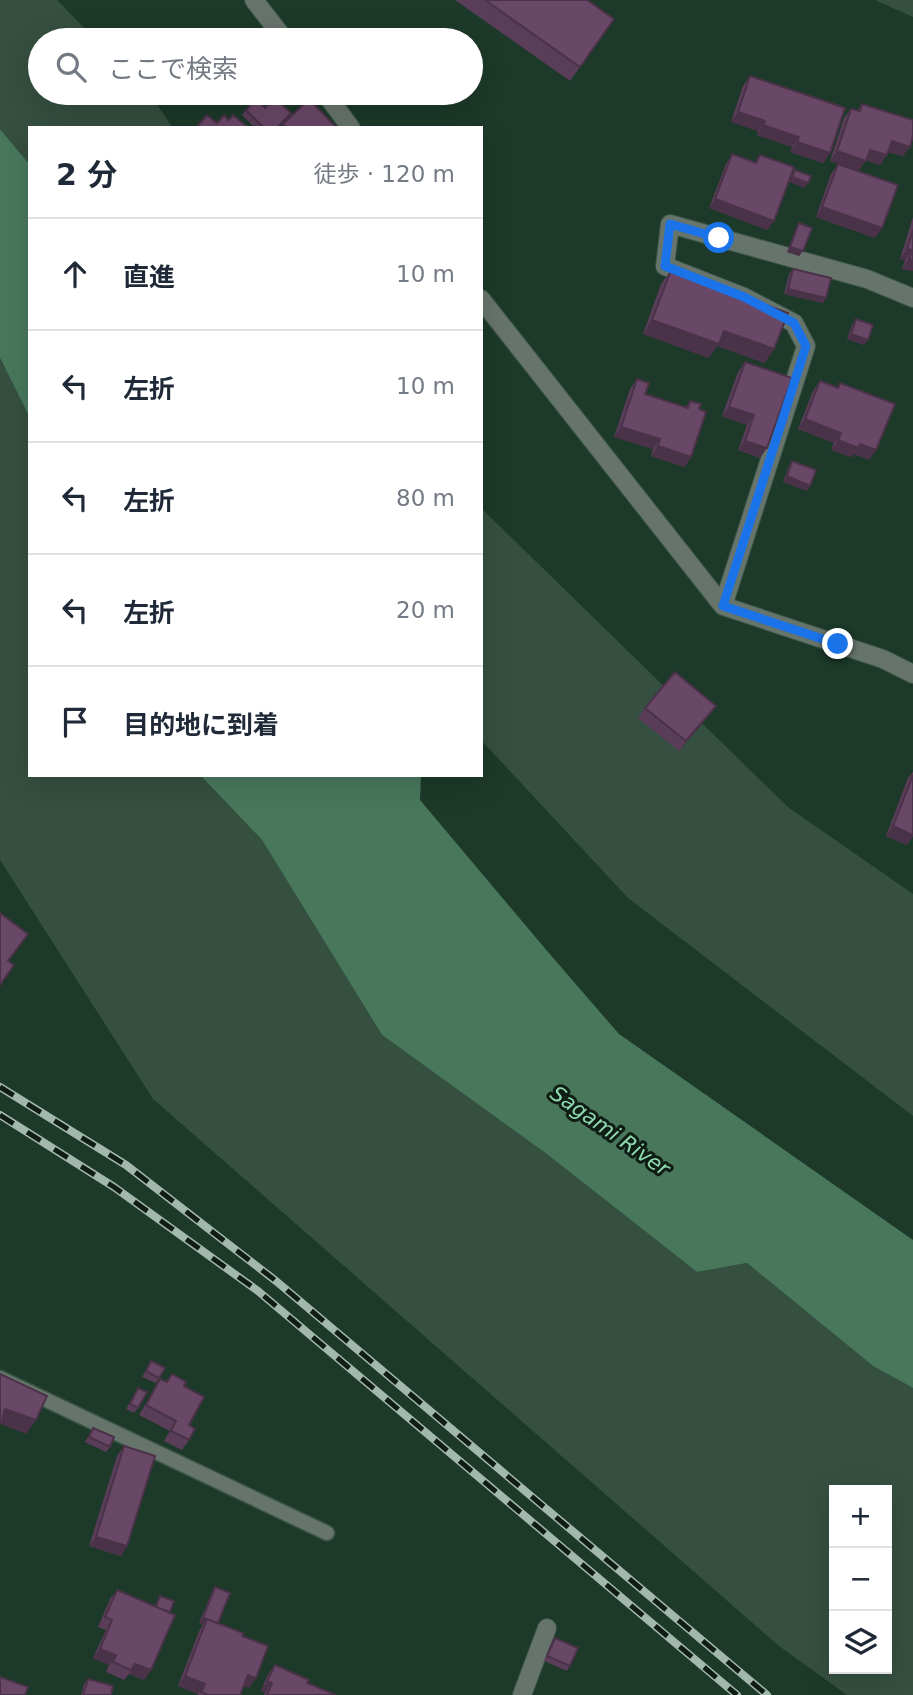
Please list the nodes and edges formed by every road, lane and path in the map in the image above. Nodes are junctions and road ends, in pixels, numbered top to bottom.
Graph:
1 (254, 0) edge
2 (276, 28) edge
3 (334, 105) edge
4 (350, 126) edge
5 (913, 298) edge
6 (483, 302) edge
7 (723, 606) junction
8 (913, 674) edge
9 (0, 1378) edge
10 (327, 1533) dead end
11 (547, 1628) dead end
12 (522, 1695) edge

1 - 2 street
3 - 4 street
5 - 7 street
6 - 7 street
7 - 8 street
9 - 10 lane
11 - 12 street

